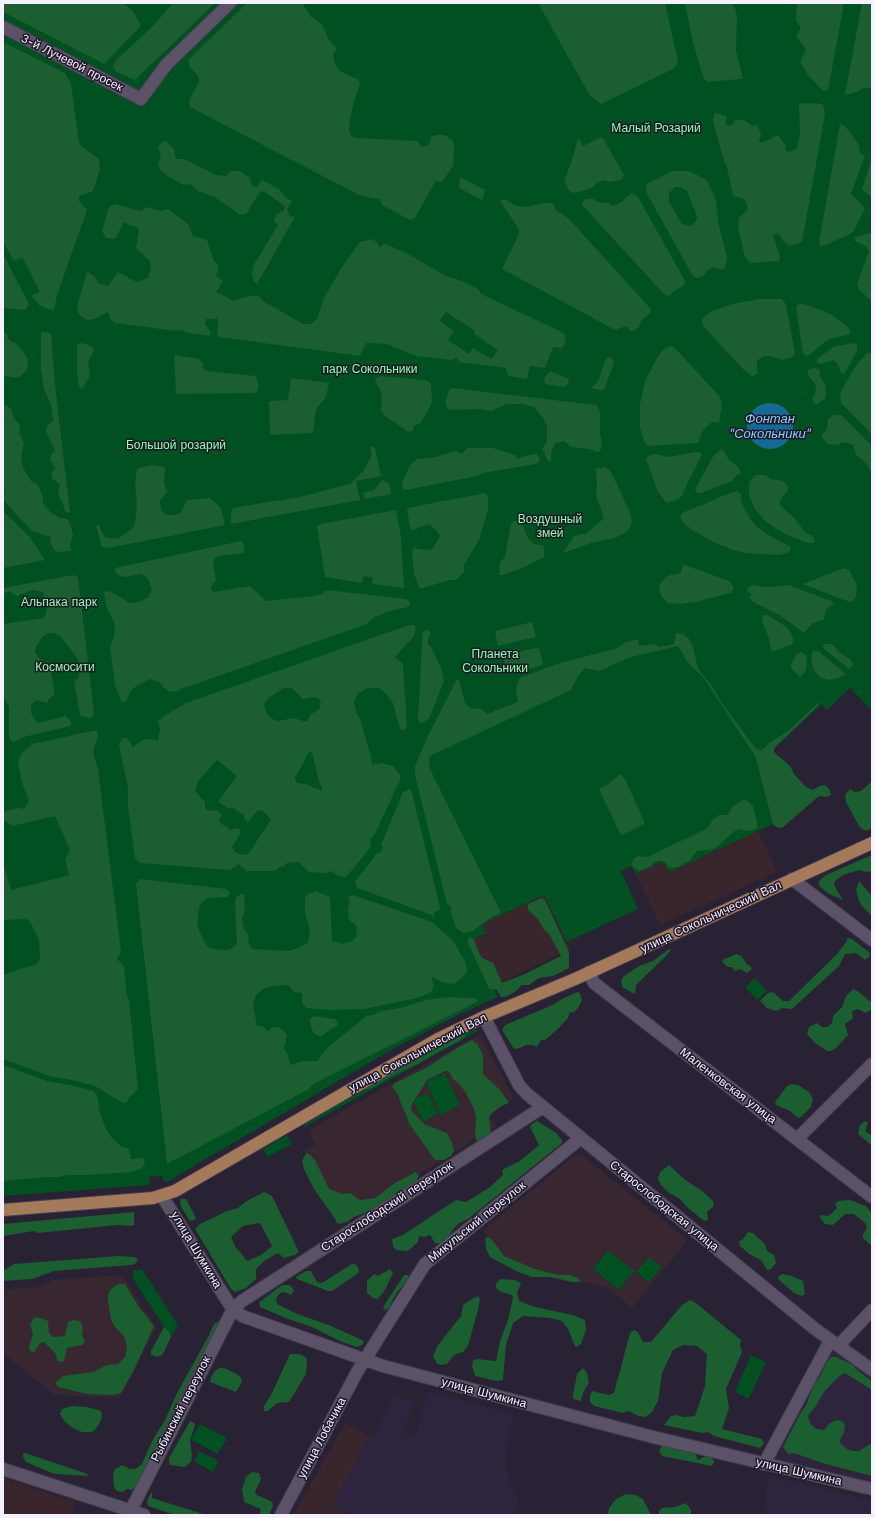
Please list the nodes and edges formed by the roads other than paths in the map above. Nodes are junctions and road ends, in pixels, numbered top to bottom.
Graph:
1 (230, 3) edge
2 (3, 27) edge
3 (872, 843) edge
4 (792, 879) junction
5 (872, 940) edge
6 (589, 972) junction
7 (484, 1017) junction
8 (872, 1064) edge
9 (543, 1107) junction
10 (581, 1138) junction
11 (797, 1139) junction
12 (162, 1196) junction
13 (872, 1197) edge
14 (3, 1210) edge
15 (233, 1309) junction
16 (872, 1310) edge
17 (834, 1343) junction
18 (364, 1360) junction
19 (872, 1370) edge
20 (764, 1464) junction
21 (3, 1469) edge
22 (872, 1489) edge
23 (131, 1510) junction
24 (144, 1515) edge
25 (281, 1515) edge

1 - 2 street, 3-й Лучевой просек
3 - 4 main road, улица Сокольнический Вал
4 - 5 street
4 - 6 main road, улица Сокольнический Вал
6 - 7 main road, улица Сокольнический Вал
6 - 11 street, Маленковская улица
7 - 9 street, Старослободская улица
7 - 12 main road, улица Сокольнический Вал
8 - 11 street
9 - 10 street, Старослободская улица
9 - 15 street, Старослободский переулок
10 - 17 street, Старослободская улица
10 - 18 street, Микульский переулок
11 - 13 street, Маленковская улица
12 - 14 main road, улица Сокольнический Вал
12 - 15 street, улица Шумкина
15 - 18 street, улица Шумкина
15 - 23 street, Рыбинский переулок
16 - 17 street
17 - 19 street, Старослободская улица
17 - 20 street
18 - 20 street, улица Шумкина
18 - 25 street, улица Лобачика
20 - 22 street, улица Шумкина
21 - 23 street
23 - 24 street

